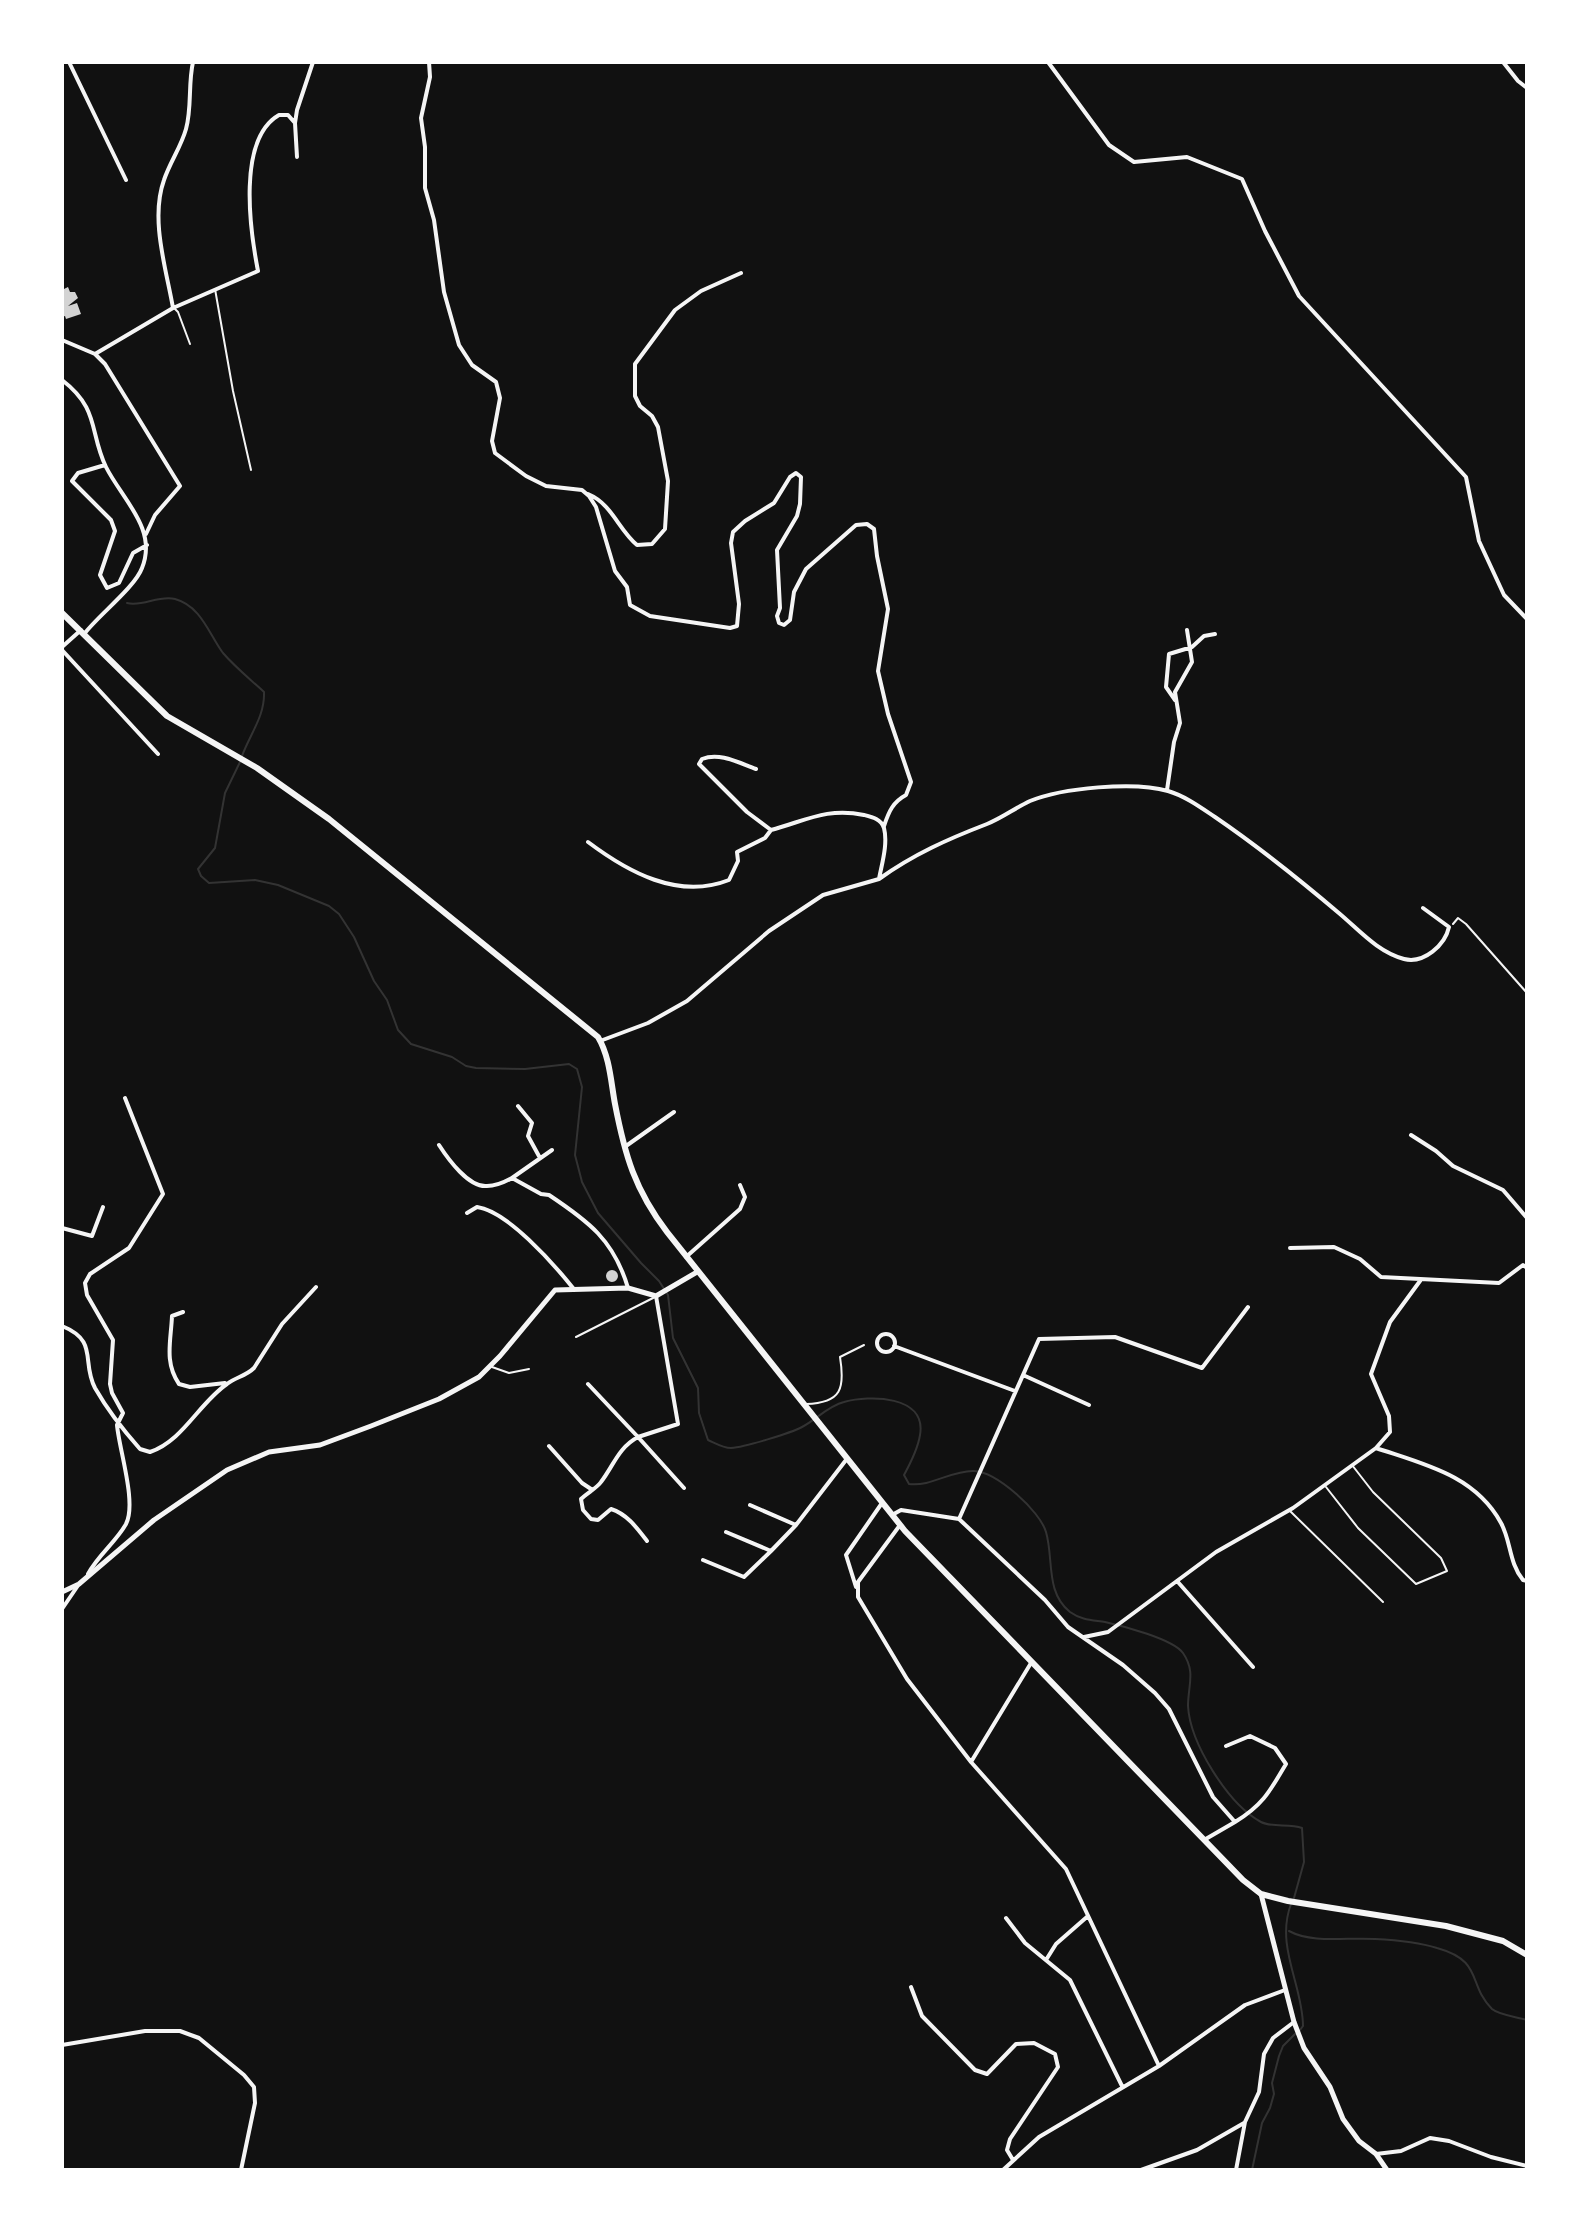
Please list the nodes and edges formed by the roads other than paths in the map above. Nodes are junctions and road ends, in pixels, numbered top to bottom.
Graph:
1 (69, 62) edge
2 (193, 62) edge
3 (313, 62) edge
4 (429, 62) edge
5 (1048, 62) edge
6 (1503, 62) edge
7 (1527, 88) edge
8 (295, 123) junction
9 (297, 157) dead end
10 (126, 180) dead end
11 (741, 273) dead end
12 (215, 288) junction
13 (173, 308) junction
14 (62, 340) edge
15 (190, 344) dead end
16 (95, 354) junction
17 (62, 380) edge
18 (105, 465) junction
19 (251, 470) dead end
20 (585, 493) junction
21 (145, 535) junction
22 (147, 545) junction
23 (62, 613) edge
24 (1527, 619) edge
25 (1187, 630) dead end
26 (83, 631) junction
27 (1215, 634) dead end
28 (1189, 647) junction
29 (62, 649) edge
30 (1176, 701) junction
31 (158, 754) dead end
32 (756, 769) dead end
33 (1167, 790) junction
34 (884, 826) junction
35 (771, 830) junction
36 (588, 842) dead end
37 (879, 879) junction
38 (1423, 908) dead end
39 (600, 1041) junction
40 (125, 1098) dead end
41 (518, 1106) dead end
42 (674, 1112) dead end
43 (1411, 1135) dead end
44 (439, 1145) dead end
45 (624, 1148) junction
46 (552, 1150) dead end
47 (540, 1158) junction
48 (512, 1178) junction
49 (740, 1185) dead end
50 (103, 1207) dead end
51 (467, 1213) dead end
52 (1527, 1218) edge
53 (62, 1228) edge
54 (1290, 1248) dead end
55 (686, 1257) junction
56 (1527, 1268) edge
57 (697, 1272) junction
58 (1421, 1280) junction
59 (316, 1287) dead end
60 (573, 1288) junction
61 (628, 1288) junction
62 (658, 1295) junction
63 (1248, 1307) dead end
64 (183, 1312) dead end
65 (62, 1326) edge
66 (576, 1337) dead end
67 (864, 1345) dead end
68 (894, 1346) junction
69 (491, 1367) junction
70 (529, 1369) dead end
71 (1023, 1375) junction
72 (227, 1383) junction
73 (588, 1384) dead end
74 (1015, 1391) junction
75 (801, 1403) junction
76 (1089, 1405) dead end
77 (119, 1421) junction
78 (638, 1437) junction
79 (549, 1446) dead end
80 (1376, 1448) junction
81 (846, 1460) junction
82 (1352, 1464) junction
83 (1324, 1485) junction
84 (684, 1488) dead end
85 (591, 1489) junction
86 (882, 1503) junction
87 (750, 1505) dead end
88 (1289, 1510) junction
89 (892, 1515) junction
90 (959, 1519) junction
91 (796, 1525) junction
92 (900, 1525) junction
93 (726, 1532) dead end
94 (647, 1541) dead end
95 (771, 1551) junction
96 (703, 1560) dead end
97 (86, 1578) junction
98 (1177, 1581) junction
99 (1527, 1581) edge
100 (79, 1584) junction
101 (62, 1592) edge
102 (858, 1592) junction
103 (1383, 1602) dead end
104 (62, 1609) edge
105 (1084, 1637) junction
106 (1032, 1662) junction
107 (1253, 1667) dead end
108 (1226, 1746) dead end
109 (971, 1762) junction
110 (1235, 1822) junction
111 (1204, 1840) junction
112 (1261, 1894) junction
113 (1088, 1916) junction
114 (1006, 1918) dead end
115 (1527, 1955) edge
116 (1046, 1960) junction
117 (911, 1987) dead end
118 (1285, 1990) junction
119 (1294, 2024) junction
120 (62, 2045) edge
121 (1159, 2066) junction
122 (1122, 2086) junction
123 (1245, 2122) junction
124 (1376, 2154) junction
125 (1013, 2160) junction
126 (1527, 2166) edge
127 (241, 2170) edge
128 (1003, 2170) edge
129 (1141, 2170) edge
130 (1236, 2170) edge
131 (1387, 2170) edge

1 - 10 street
2 - 13 street
3 - 8 street
4 - 20 street
5 - 24 street
6 - 7 street
8 - 9 street
8 - 12 street
11 - 20 street
12 - 13 street
12 - 19 lane
13 - 15 lane
13 - 16 street
14 - 16 street
16 - 21 street
17 - 18 street
18 - 21 street
18 - 22 street
20 - 34 street
21 - 22 street
22 - 26 street
23 - 26 main road
25 - 28 street
26 - 29 street
26 - 39 main road
27 - 28 street
28 - 30 street
28 - 30 street
29 - 31 street
30 - 33 street
32 - 35 street
33 - 37 street
33 - 38 street
34 - 35 street
34 - 37 street
35 - 36 street
37 - 39 street
39 - 45 main road
40 - 77 street
41 - 47 street
42 - 45 street
43 - 52 street
44 - 48 street
45 - 55 main road
46 - 47 street
47 - 48 street
48 - 61 street
49 - 55 street
50 - 53 street
51 - 60 street
54 - 58 street
55 - 57 main road
56 - 58 street
57 - 62 street
57 - 75 main road
58 - 80 street
59 - 72 street
60 - 61 street
60 - 69 street
61 - 62 street
62 - 66 lane
62 - 78 street
63 - 71 street
64 - 72 street
65 - 77 street
67 - 75 lane
68 - 68 street
68 - 74 street
69 - 70 lane
69 - 97 street
71 - 74 street
71 - 76 street
72 - 77 street
73 - 78 street
74 - 90 street
75 - 81 main road
77 - 97 street
78 - 84 street
78 - 85 street
79 - 85 street
80 - 82 street
80 - 99 street
81 - 86 main road
81 - 91 street
82 - 83 street
82 - 83 lane
83 - 88 street
85 - 94 street
86 - 89 main road
86 - 102 street
87 - 91 street
88 - 98 street
88 - 103 lane
89 - 90 street
89 - 92 main road
90 - 105 street
91 - 95 street
92 - 102 street
92 - 106 main road
93 - 95 street
95 - 96 street
97 - 100 street
98 - 105 street
98 - 107 street
100 - 101 street
100 - 104 street
102 - 109 street
105 - 110 street
106 - 109 street
106 - 111 main road
108 - 110 street
109 - 113 street
110 - 111 street
111 - 112 main road
112 - 115 main road
112 - 118 street
113 - 116 street
113 - 121 street
114 - 116 street
116 - 122 street
117 - 125 street
118 - 119 street
118 - 121 street
119 - 123 street
119 - 124 street
120 - 127 street
121 - 122 street
122 - 125 street
123 - 129 street
123 - 130 street
124 - 126 street
124 - 131 street
125 - 128 street

